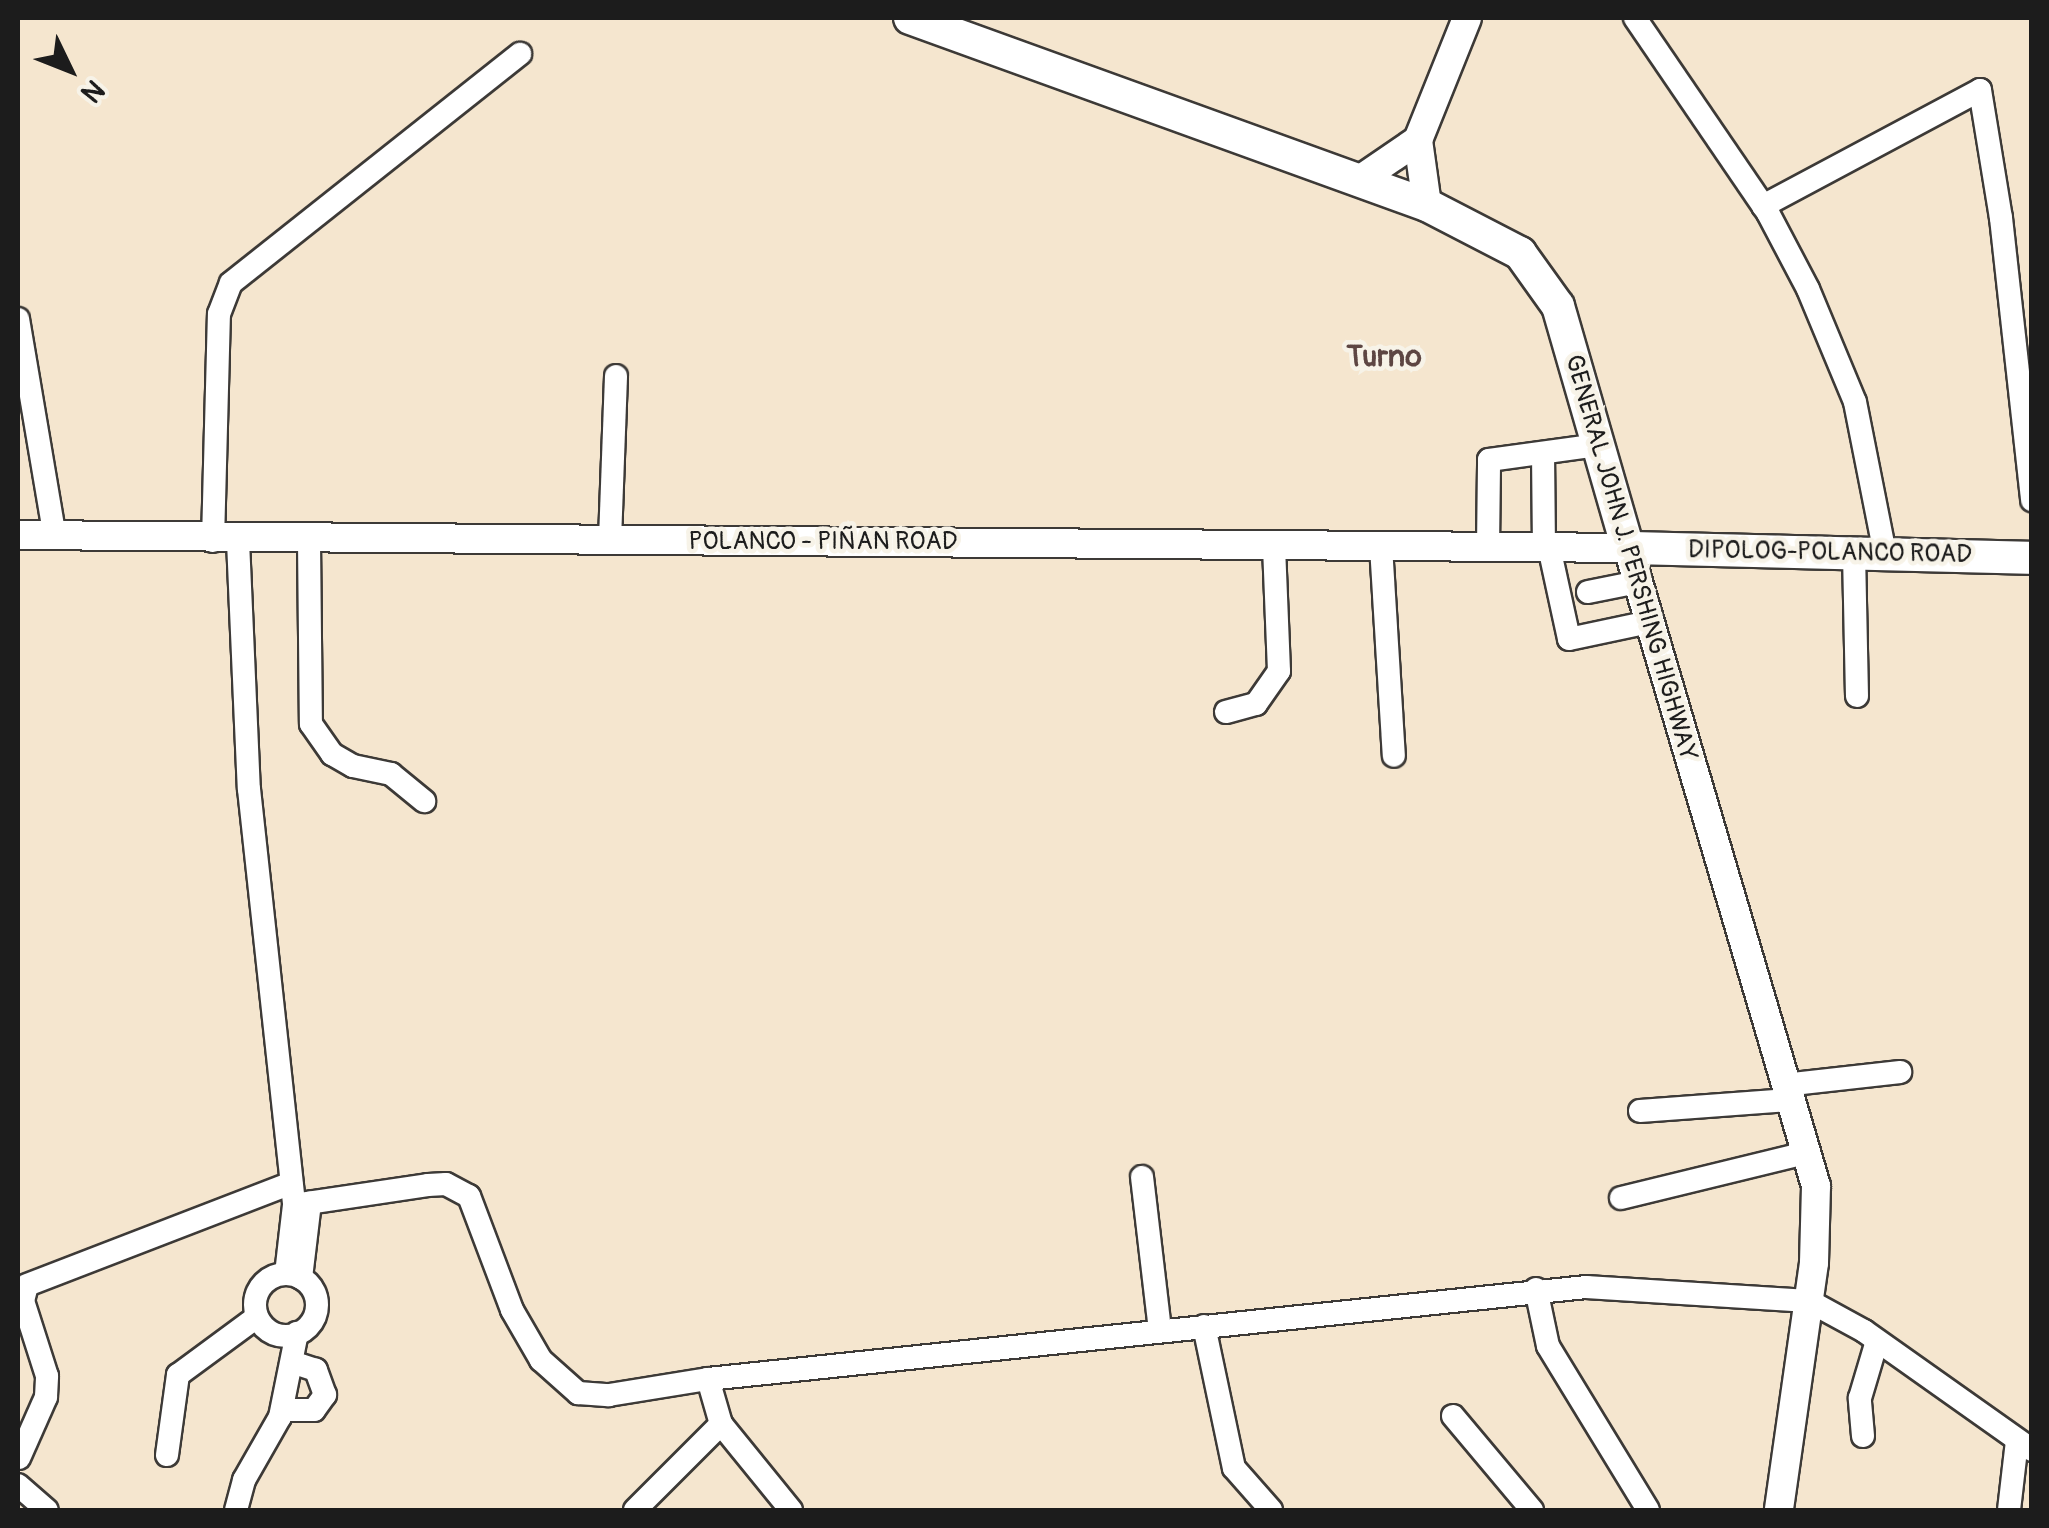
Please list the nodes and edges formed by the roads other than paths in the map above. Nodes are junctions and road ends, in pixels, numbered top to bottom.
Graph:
1 (910, 18) edge
2 (1467, 18) edge
3 (1635, 18) edge
4 (520, 54) dead end
5 (1418, 140) junction
6 (1358, 181) junction
7 (1427, 205) junction
8 (1763, 206) junction
9 (18, 319) edge
10 (616, 376) dead end
11 (1599, 445) junction
12 (1543, 452) junction
13 (2032, 500) edge
14 (18, 536) edge
15 (55, 537) junction
16 (610, 540) junction
17 (225, 541) junction
18 (309, 542) junction
19 (1274, 545) junction
20 (1381, 546) junction
21 (1488, 547) junction
22 (1546, 548) junction
23 (1628, 548) junction
24 (1869, 554) junction
25 (2032, 558) edge
26 (1638, 582) junction
27 (1572, 595) junction
28 (1648, 622) junction
29 (1857, 696) dead end
30 (1226, 712) dead end
31 (1394, 756) dead end
32 (424, 802) dead end
33 (1900, 1072) dead end
34 (1787, 1092) junction
35 (1640, 1111) dead end
36 (1805, 1153) junction
37 (1142, 1177) dead end
38 (298, 1197) junction
39 (1622, 1198) dead end
40 (294, 1276) junction
41 (1536, 1289) junction
42 (1809, 1301) junction
43 (257, 1317) junction
44 (1204, 1326) junction
45 (1160, 1330) junction
46 (297, 1334) junction
47 (1878, 1341) junction
48 (292, 1362) junction
49 (708, 1379) junction
50 (282, 1410) junction
51 (1453, 1416) dead end
52 (721, 1424) junction
53 (1863, 1436) dead end
54 (2024, 1445) edge
55 (167, 1455) dead end
56 (18, 1457) edge
57 (18, 1485) edge
58 (47, 1510) edge
59 (236, 1510) edge
60 (636, 1510) edge
61 (791, 1510) edge
62 (1271, 1510) edge
63 (1532, 1510) edge
64 (1648, 1510) edge
65 (1780, 1510) edge
66 (2009, 1510) edge

1 - 6 highway, GENERAL JOHN J. PERSHING HIGHWAY
2 - 5 main road
3 - 8 street
4 - 17 street
5 - 6 main road
5 - 7 main road
6 - 7 highway, GENERAL JOHN J. PERSHING HIGHWAY
7 - 11 highway, GENERAL JOHN J. PERSHING HIGHWAY
8 - 13 street
8 - 24 street
9 - 15 street
10 - 16 street
11 - 12 street
11 - 23 highway, GENERAL JOHN J. PERSHING HIGHWAY
12 - 21 street
12 - 22 street
14 - 15 main road, POLANCO - PIÑAN ROAD
15 - 17 main road, POLANCO - PIÑAN ROAD
16 - 18 main road, POLANCO - PIÑAN ROAD
16 - 19 main road, POLANCO - PIÑAN ROAD
17 - 18 main road, POLANCO - PIÑAN ROAD
17 - 38 street
18 - 32 street
19 - 20 main road, POLANCO - PIÑAN ROAD
19 - 30 street
20 - 21 main road, POLANCO - PIÑAN ROAD
20 - 31 street
21 - 22 main road, POLANCO - PIÑAN ROAD
22 - 23 main road, POLANCO - PIÑAN ROAD
22 - 27 street
23 - 24 highway, DIPOLOG-POLANCO ROAD
23 - 26 main road, GENERAL JOHN J. PERSHING HIGHWAY
24 - 25 highway, DIPOLOG-POLANCO ROAD
24 - 29 street
26 - 27 street
26 - 28 main road, GENERAL JOHN J. PERSHING HIGHWAY
27 - 28 street
28 - 34 main road, GENERAL JOHN J. PERSHING HIGHWAY
33 - 34 street
34 - 35 street
34 - 36 main road, GENERAL JOHN J. PERSHING HIGHWAY
36 - 39 street
36 - 42 main road, GENERAL JOHN J. PERSHING HIGHWAY
37 - 45 street
38 - 40 street
38 - 49 street
38 - 56 street
40 - 43 street
40 - 46 street
41 - 42 street
41 - 44 street
41 - 64 street
42 - 47 street
42 - 65 main road, GENERAL JOHN J. PERSHING HIGHWAY
43 - 46 street
43 - 55 street
44 - 45 street
44 - 62 street
45 - 49 street
46 - 48 street
47 - 53 street
47 - 54 street
48 - 50 street
48 - 50 street
49 - 52 street
50 - 59 street
51 - 63 street
52 - 60 street
52 - 61 street
54 - 66 street
57 - 58 street

